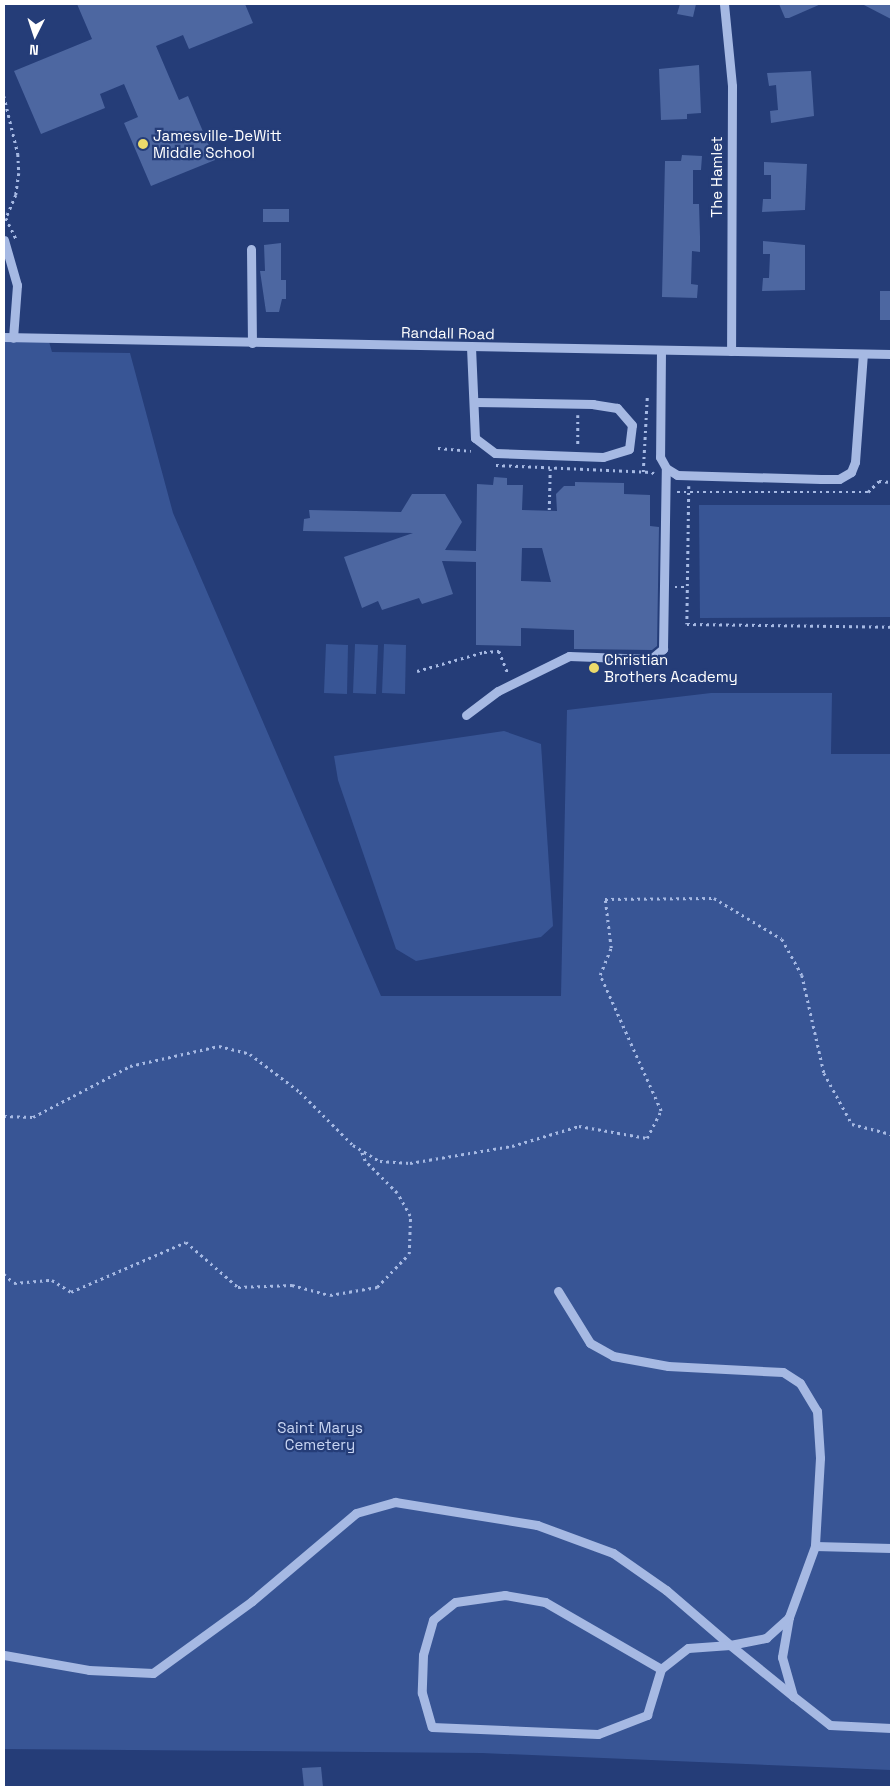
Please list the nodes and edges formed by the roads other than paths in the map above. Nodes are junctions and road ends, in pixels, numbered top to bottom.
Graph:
1 (724, 4) edge
2 (4, 240) edge
3 (251, 249) dead end
4 (8, 337) edge
5 (252, 343) junction
6 (471, 347) junction
7 (661, 350) junction
8 (731, 351) junction
9 (863, 354) junction
10 (891, 354) edge
11 (474, 402) junction
12 (666, 468) junction
13 (466, 716) dead end
14 (558, 1291) dead end
15 (815, 1546) junction
16 (891, 1548) edge
17 (788, 1617) junction
18 (730, 1645) junction
19 (4, 1655) edge
20 (661, 1669) junction
21 (793, 1696) junction
22 (891, 1728) edge

1 - 8 street, The Hamlet
2 - 4 street
3 - 5 street
4 - 5 street, Randall Road
5 - 6 street, Randall Road
6 - 7 street, Randall Road
6 - 11 street
7 - 8 street, Randall Road
7 - 12 street
8 - 9 street, Randall Road
9 - 10 street, Randall Road
9 - 12 street
11 - 11 street
12 - 13 street
14 - 15 street
15 - 16 street
15 - 17 street
17 - 18 street
17 - 21 street
18 - 19 street
18 - 20 street
18 - 21 street
20 - 20 street
21 - 22 street

